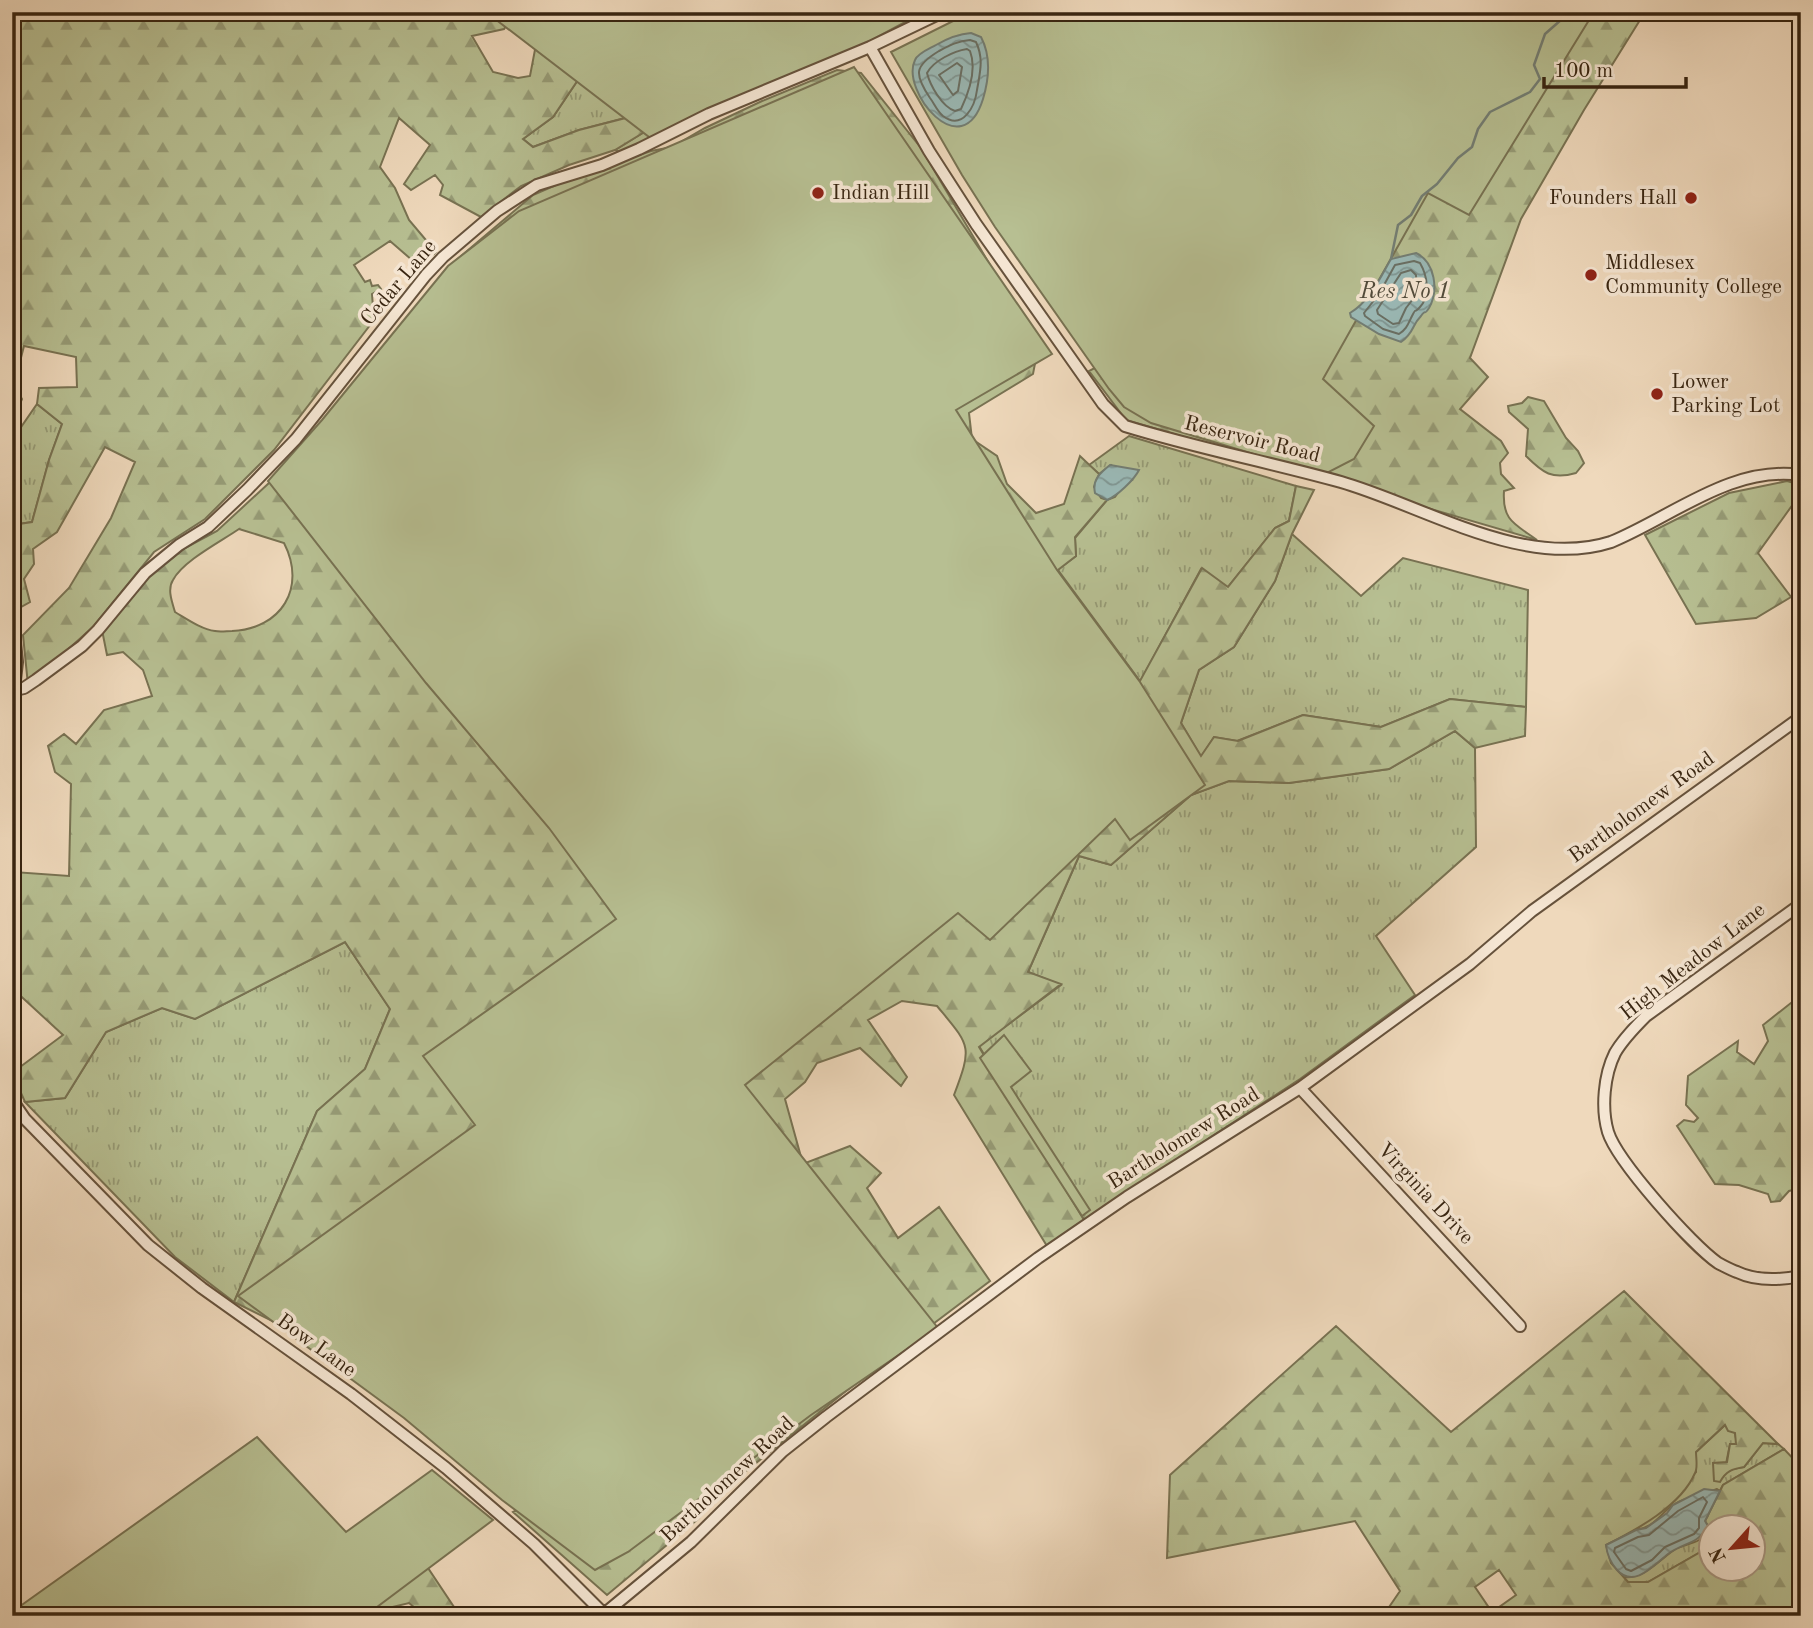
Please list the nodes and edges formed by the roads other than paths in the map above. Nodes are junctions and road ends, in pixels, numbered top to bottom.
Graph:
1 (943, 12) edge
2 (870, 47) junction
3 (1801, 475) edge
4 (12, 613) edge
5 (15, 690) junction
6 (12, 707) edge
7 (1801, 717) edge
8 (1801, 904) edge
9 (1300, 1088) junction
10 (12, 1100) edge
11 (1801, 1276) edge
12 (1520, 1326) dead end
13 (605, 1615) edge

1 - 2 street, Cedar Lane
2 - 3 street, Reservoir Road
2 - 5 street, Cedar Lane
4 - 5 street
5 - 6 street
7 - 9 street, Bartholomew Road
8 - 11 street, High Meadow Lane
9 - 12 street, Virginia Drive
9 - 13 street, Bartholomew Road
10 - 13 street, Bow Lane

